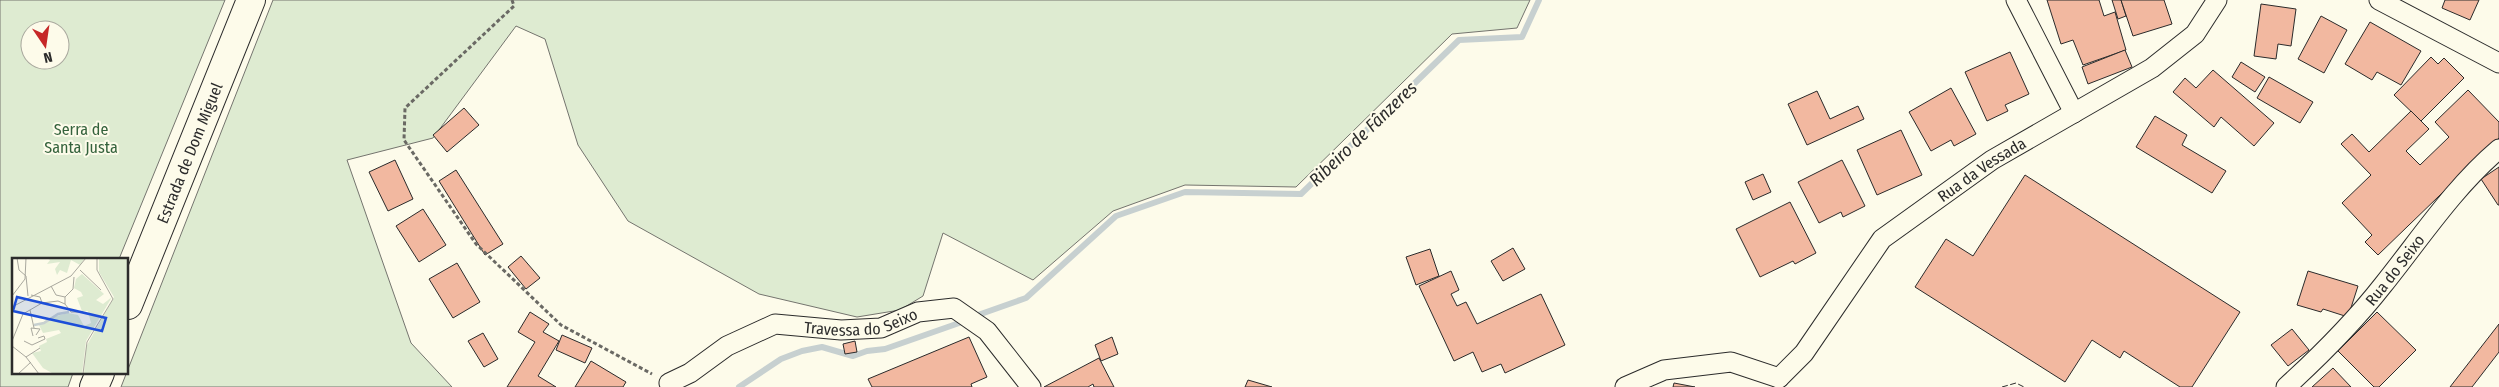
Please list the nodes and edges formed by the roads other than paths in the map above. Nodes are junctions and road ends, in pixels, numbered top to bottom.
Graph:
1 (251, 0) edge
2 (2016, 0) edge
3 (2217, 0) edge
4 (2379, 0) edge
5 (2499, 63) edge
6 (2074, 113) junction
7 (2499, 149) edge
8 (129, 303) edge
9 (100, 374) edge
10 (1781, 382) edge
11 (669, 383) road end
12 (94, 387) edge
13 (1031, 387) edge
14 (1625, 387) edge
15 (2286, 387) edge

1 - 8 main road, Estrada de Dom Miguel
2 - 6 street
3 - 6 street, Rua da Vessada
4 - 5 street
6 - 10 street, Rua da Vessada
7 - 15 street, Rua do Seixo
9 - 12 main road
10 - 14 street
11 - 13 street, Travessa do Seixo

